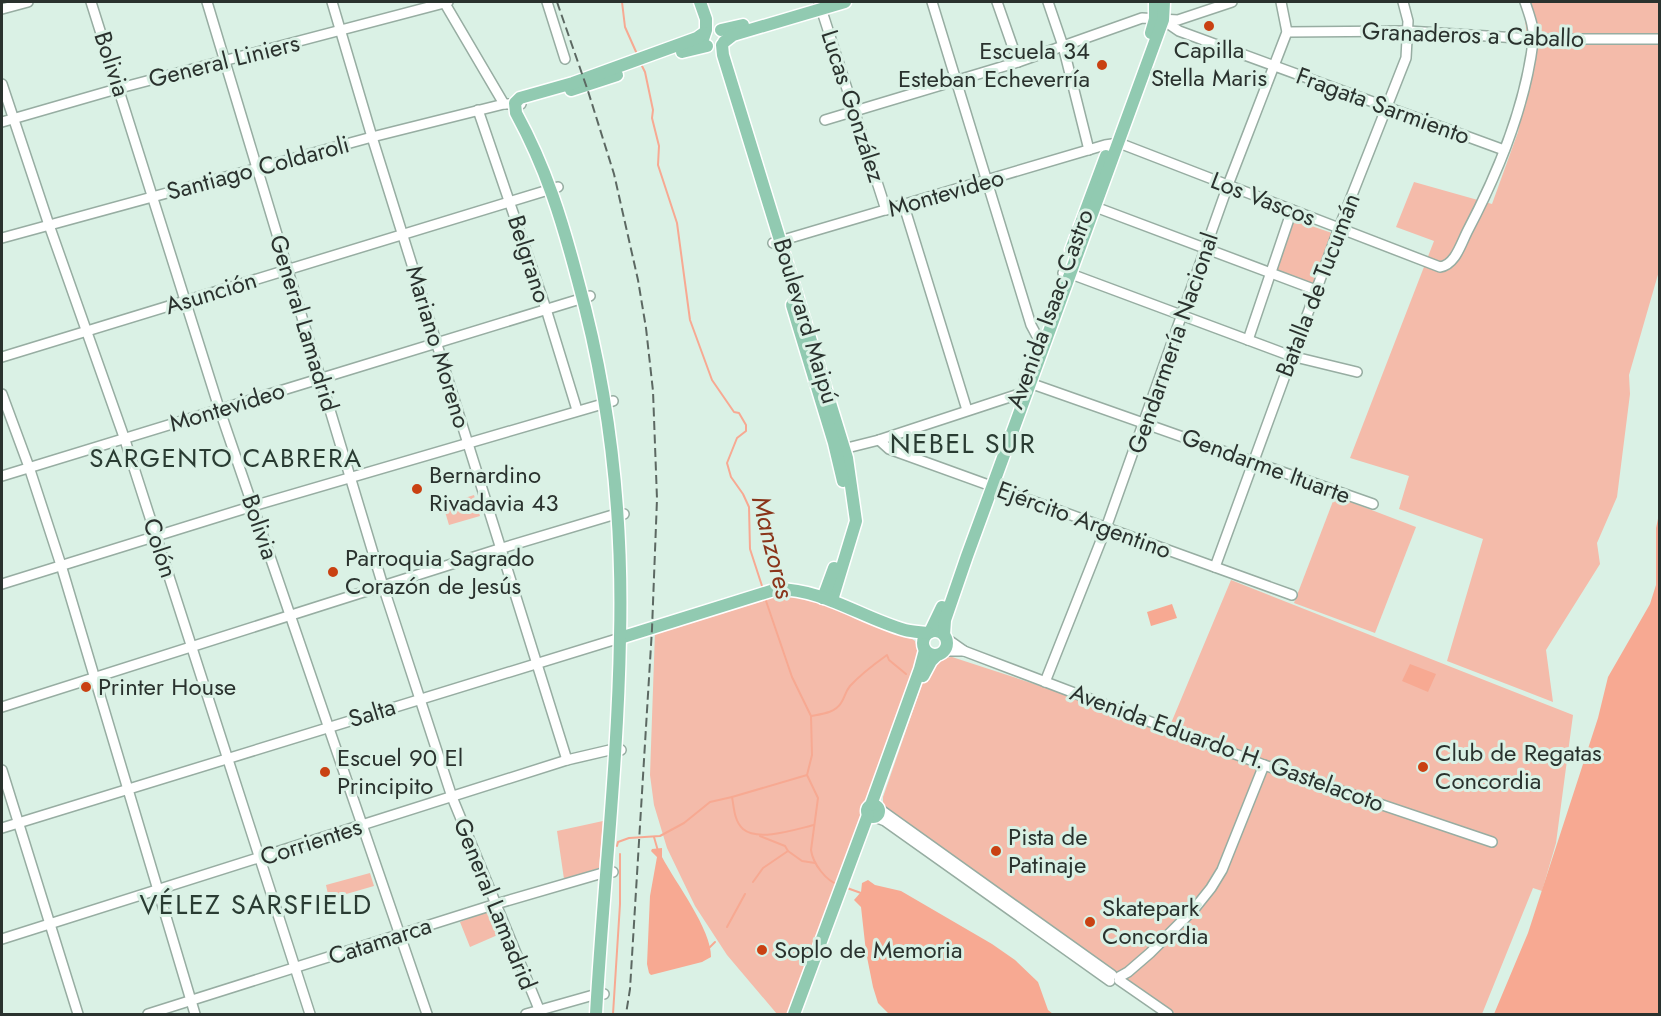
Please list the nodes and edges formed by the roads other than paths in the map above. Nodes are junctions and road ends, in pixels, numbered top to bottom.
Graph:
1 (28, 2) edge
2 (91, 2) edge
3 (207, 2) edge
4 (332, 2) edge
5 (446, 2) edge
6 (546, 2) edge
7 (700, 2) edge
8 (708, 2) edge
9 (845, 2) edge
10 (932, 2) edge
11 (998, 2) edge
12 (1048, 2) edge
13 (1155, 2) edge
14 (1164, 2) edge
15 (1233, 2) edge
16 (1281, 2) edge
17 (1403, 2) edge
18 (1525, 2) edge
19 (821, 4) edge
20 (2, 9) edge
21 (1159, 20) junction
22 (341, 31) junction
23 (1408, 31) junction
24 (1287, 32) junction
25 (714, 38) junction
26 (1534, 39) junction
27 (1659, 39) edge
28 (1063, 46) junction
29 (565, 59) dead end
30 (226, 61) junction
31 (1018, 62) junction
32 (1275, 66) junction
33 (956, 80) junction
34 (2, 84) edge
35 (120, 88) junction
36 (513, 103) junction
37 (1386, 108) junction
38 (478, 110) junction
39 (854, 111) junction
40 (14, 119) junction
41 (825, 120) dead end
42 (2, 122) edge
43 (372, 137) junction
44 (1115, 144) junction
45 (1089, 150) junction
46 (1504, 150) junction
47 (258, 168) junction
48 (988, 181) junction
49 (1228, 185) junction
50 (555, 188) junction
51 (153, 196) junction
52 (510, 201) junction
53 (1092, 205) junction
54 (904, 206) junction
55 (886, 210) junction
56 (1292, 210) junction
57 (49, 225) junction
58 (1339, 228) junction
59 (403, 234) junction
60 (2, 238) edge
61 (777, 242) junction
62 (1206, 248) junction
63 (288, 269) junction
64 (1272, 273) junction
65 (1067, 274) junction
66 (1316, 290) junction
67 (586, 297) junction
68 (186, 300) junction
69 (546, 309) junction
70 (1182, 315) junction
71 (88, 331) junction
72 (1039, 340) junction
73 (1248, 340) junction
74 (436, 344) junction
75 (1291, 356) junction
76 (2, 357) edge
77 (1357, 372) dead end
78 (321, 379) junction
79 (1028, 381) junction
80 (2, 394) edge
81 (1023, 394) junction
82 (609, 402) junction
83 (219, 408) junction
84 (577, 410) junction
85 (967, 410) junction
86 (1145, 423) junction
87 (124, 437) junction
88 (879, 440) junction
89 (467, 443) junction
90 (840, 450) junction
91 (1253, 462) junction
92 (29, 467) junction
93 (2, 476) edge
94 (351, 476) junction
95 (989, 486) junction
96 (1373, 504) dead end
97 (253, 506) junction
98 (620, 514) junction
99 (1106, 528) junction
100 (156, 536) junction
101 (499, 549) junction
102 (61, 565) junction
103 (1215, 567) junction
104 (2, 585) edge
105 (383, 586) junction
106 (1292, 595) dead end
107 (828, 599) junction
108 (290, 615) junction
109 (624, 636) junction
110 (926, 640) junction
111 (943, 645) junction
112 (192, 646) junction
113 (536, 663) junction
114 (94, 677) junction
115 (1045, 682) junction
116 (420, 698) junction
117 (2, 707) edge
118 (329, 726) junction
119 (617, 750) junction
120 (227, 759) junction
121 (567, 760) junction
122 (1263, 765) junction
123 (2, 770) edge
124 (128, 788) junction
125 (452, 797) junction
126 (874, 812) junction
127 (18, 822) junction
128 (363, 825) junction
129 (2, 828) edge
130 (1492, 842) dead end
131 (260, 859) junction
132 (609, 872) junction
133 (158, 890) junction
134 (496, 904) junction
135 (832, 922) junction
136 (50, 924) junction
137 (401, 934) junction
138 (2, 939) edge
139 (295, 968) junction
140 (1115, 980) junction
141 (600, 994) junction
142 (190, 1001) junction
143 (540, 1012) edge
144 (78, 1014) edge
145 (148, 1014) edge
146 (195, 1014) edge
147 (310, 1014) edge
148 (427, 1014) edge
149 (526, 1014) edge
150 (596, 1014) edge
151 (603, 1014) edge
152 (794, 1014) edge
153 (801, 1014) edge
154 (1156, 1014) edge
155 (1168, 1014) edge

1 - 20 street
2 - 35 street, Bolivia
3 - 30 street, General Lamadrid
4 - 22 street, Mariano Moreno
5 - 22 street, General Liniers
5 - 36 street
6 - 29 street
7 - 25 main road, Boulevard Maipú
8 - 25 main road, Boulevard Maipú
9 - 19 main road, Santiago Coldaroli
10 - 33 street
11 - 31 street
12 - 28 street
13 - 21 main road
14 - 21 main road
15 - 21 street
16 - 24 street
17 - 23 street, Batalla de Tucumán
18 - 26 street
19 - 25 main road, Santiago Coldaroli
19 - 39 street, Lucas González
21 - 28 street
21 - 32 street, Fragata Sarmiento
21 - 44 main road, Avenida Isaac Castro
22 - 30 street, General Liniers
22 - 43 street, Mariano Moreno
23 - 24 street, Granaderos a Caballo
23 - 26 street, Granaderos a Caballo
23 - 37 street, Batalla de Tucumán
24 - 32 street, Gendarmería Nacional
25 - 36 main road, Santiago Coldaroli
25 - 61 main road, Boulevard Maipú
26 - 27 street, Granaderos a Caballo
26 - 46 street
28 - 31 street
28 - 45 street
30 - 35 street, General Liniers
30 - 47 street, General Lamadrid
31 - 33 street
32 - 37 street, Fragata Sarmiento
32 - 49 street, Gendarmería Nacional
33 - 39 street
33 - 48 street
34 - 40 street, Colón
35 - 40 street, General Liniers
35 - 51 street, Bolivia
36 - 38 street, Santiago Coldaroli
36 - 50 main road
37 - 46 street, Fragata Sarmiento
37 - 58 street, Batalla de Tucumán
38 - 43 street, Santiago Coldaroli
38 - 52 street, Belgrano
39 - 41 street
39 - 55 street, Lucas González
40 - 42 street, General Liniers
40 - 57 street, Colón
43 - 47 street, Santiago Coldaroli
43 - 59 street, Mariano Moreno
44 - 45 street, Montevideo
44 - 49 street, Los Vascos
44 - 53 main road, Avenida Isaac Castro
45 - 48 street, Montevideo
46 - 58 street, Los Vascos
47 - 51 street, Santiago Coldaroli
47 - 63 street, General Lamadrid
48 - 54 street, Montevideo
48 - 72 street
49 - 56 street, Los Vascos
49 - 62 street, Gendarmería Nacional
50 - 52 street, Asunción
50 - 67 main road
51 - 57 street, Santiago Coldaroli
51 - 68 street, Bolivia
52 - 59 street, Asunción
52 - 69 street, Belgrano
53 - 62 street
53 - 65 main road, Avenida Isaac Castro
54 - 55 street, Montevideo
54 - 85 street, Lucas González
55 - 61 street, Montevideo
56 - 58 street, Los Vascos
56 - 64 street
57 - 60 street, Santiago Coldaroli
57 - 71 street, Colón
58 - 66 street, Batalla de Tucumán
59 - 63 street, Asunción
59 - 74 street, Mariano Moreno
61 - 90 main road, Boulevard Maipú
62 - 64 street
62 - 70 street, Gendarmería Nacional
63 - 68 street, Asunción
63 - 78 street, General Lamadrid
64 - 66 street
64 - 73 street
65 - 70 street
65 - 72 main road, Avenida Isaac Castro
65 - 79 main road, Avenida Isaac Castro
66 - 75 street, Batalla de Tucumán
67 - 69 street, Montevideo
67 - 82 main road
68 - 71 street, Asunción
68 - 83 street, Bolivia
69 - 74 street, Montevideo
69 - 84 street, Belgrano
70 - 73 street
70 - 86 street, Gendarmería Nacional
71 - 76 street, Asunción
71 - 87 street, Colón
72 - 79 main road, Avenida Isaac Castro
73 - 75 street
74 - 78 street, Montevideo
74 - 89 street, Mariano Moreno
75 - 77 street
75 - 91 street, Batalla de Tucumán
78 - 83 street, Montevideo
78 - 94 street, General Lamadrid
79 - 81 main road, Avenida Isaac Castro
79 - 86 street, Gendarme Ituarte
80 - 92 street
81 - 85 street
81 - 95 main road, Avenida Isaac Castro
82 - 84 street
82 - 98 main road
83 - 87 street, Montevideo
83 - 97 street, Bolivia
84 - 89 street
85 - 88 street
86 - 91 street, Gendarme Ituarte
86 - 99 street, Gendarmería Nacional
87 - 92 street, Montevideo
87 - 100 street, Colón
88 - 90 street
88 - 95 street, Ejército Argentino
89 - 94 street
89 - 101 street, Mariano Moreno
90 - 107 main road, Boulevard Maipú
91 - 96 street, Gendarme Ituarte
91 - 103 street, Batalla de Tucumán
92 - 93 street, Montevideo
92 - 102 street
94 - 97 street
94 - 105 street, General Lamadrid
95 - 99 street, Ejército Argentino
95 - 110 main road, Avenida Isaac Castro
95 - 111 main road, Avenida Isaac Castro
97 - 100 street
97 - 108 street, Bolivia
98 - 101 street
98 - 109 main road
99 - 103 street, Ejército Argentino
99 - 115 street, Gendarmería Nacional
100 - 102 street
100 - 112 street, Colón
101 - 105 street
101 - 113 street, Mariano Moreno
102 - 104 street
102 - 114 street
103 - 106 street, Ejército Argentino
105 - 108 street
105 - 116 street, General Lamadrid
107 - 109 main road, Salta
107 - 110 main road
108 - 112 street
108 - 118 street, Bolivia
109 - 113 street, Salta
109 - 119 main road
110 - 111 main road
110 - 111 main road
110 - 126 main road, Avenida Isaac Castro
111 - 115 street, Avenida Eduardo H. Gastelacoto
111 - 126 main road, Avenida Isaac Castro
112 - 114 street
112 - 120 street, Colón
113 - 116 street, Salta
113 - 121 street, Mariano Moreno
114 - 117 street
114 - 124 street
115 - 122 street, Avenida Eduardo H. Gastelacoto
116 - 118 street, Salta
116 - 125 street, General Lamadrid
118 - 120 street, Salta
118 - 128 street, Bolivia
119 - 121 street, Corrientes
119 - 132 main road
120 - 124 street, Salta
120 - 131 street, Colón
121 - 125 street, Corrientes
122 - 130 street, Avenida Eduardo H. Gastelacoto
122 - 140 street
123 - 127 street
124 - 127 street, Salta
124 - 133 street
125 - 128 street, Corrientes
125 - 134 street, General Lamadrid
126 - 135 main road, Avenida Isaac Castro
126 - 140 street
127 - 129 street, Salta
127 - 136 street
128 - 131 street, Corrientes
128 - 137 street, Bolivia
131 - 133 street, Corrientes
131 - 139 street, Colón
132 - 134 street, Catamarca
132 - 141 main road
133 - 136 street, Corrientes
133 - 142 street
134 - 137 street, Catamarca
134 - 143 street, General Lamadrid
135 - 152 main road, Avenida Isaac Castro
135 - 153 main road, Avenida Isaac Castro
136 - 138 street, Corrientes
136 - 144 street
137 - 139 street, Catamarca
137 - 148 street, Bolivia
139 - 142 street, Catamarca
139 - 147 street, Colón
140 - 154 street
140 - 155 street
141 - 143 street
141 - 150 main road
141 - 151 main road
142 - 145 street, Catamarca
142 - 146 street
143 - 149 street

